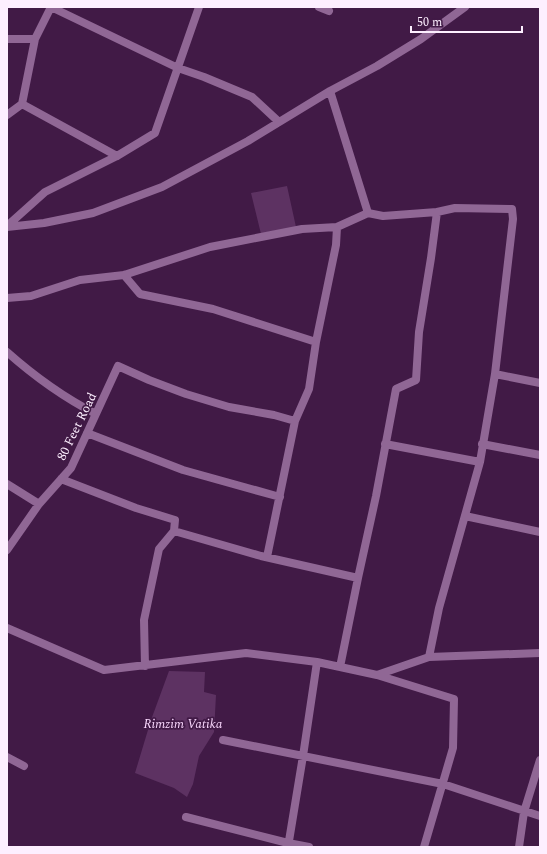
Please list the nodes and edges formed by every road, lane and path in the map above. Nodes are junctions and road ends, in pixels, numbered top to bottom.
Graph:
1 (199, 7) edge
2 (318, 7) edge
3 (465, 7) edge
4 (329, 11) dead end
5 (7, 39) edge
6 (35, 39) junction
7 (178, 68) junction
8 (330, 91) junction
9 (22, 104) junction
10 (7, 115) edge
11 (279, 122) junction
12 (117, 156) junction
13 (437, 212) junction
14 (368, 213) junction
15 (7, 226) edge
16 (337, 227) junction
17 (124, 275) junction
18 (7, 298) edge
19 (316, 342) junction
20 (7, 352) edge
21 (495, 374) junction
22 (540, 383) edge
23 (96, 414) junction
24 (295, 421) junction
25 (87, 434) junction
26 (385, 444) junction
27 (482, 444) junction
28 (540, 455) edge
29 (480, 462) junction
30 (61, 479) junction
31 (7, 484) edge
32 (280, 497) junction
33 (39, 504) junction
34 (466, 516) junction
35 (174, 531) junction
36 (540, 532) edge
37 (7, 550) edge
38 (268, 557) junction
39 (358, 578) junction
40 (7, 628) edge
41 (540, 653) edge
42 (429, 657) junction
43 (317, 662) junction
44 (145, 666) junction
45 (340, 667) junction
46 (377, 675) junction
47 (224, 740) dead end
48 (303, 756) junction
49 (7, 757) edge
50 (540, 760) edge
51 (24, 766) dead end
52 (443, 784) junction
53 (524, 812) junction
54 (540, 816) edge
55 (186, 817) dead end
56 (288, 845) edge
57 (309, 847) edge
58 (424, 847) edge
59 (519, 847) edge

1 - 7 street
2 - 4 street
3 - 8 street
5 - 6 street
6 - 7 street
6 - 9 street
7 - 11 street
7 - 12 street
8 - 11 street
8 - 14 street
9 - 10 street
9 - 12 street
11 - 15 street
12 - 15 street
13 - 14 street
13 - 21 street
13 - 26 street
14 - 16 street
16 - 17 street
16 - 19 street
17 - 18 street
17 - 19 street
19 - 24 street
20 - 23 street
21 - 22 street
21 - 27 street
23 - 24 street, 80 Feet Road
23 - 25 street, 80 Feet Road
24 - 32 street
25 - 30 street, 80 Feet Road
25 - 32 street
26 - 29 street
26 - 39 street
27 - 28 street
27 - 29 street
29 - 34 street
30 - 33 street, 80 Feet Road
30 - 35 street
31 - 33 street
32 - 38 street
33 - 37 street, 80 Feet Road
34 - 36 street
34 - 42 street
35 - 38 street
35 - 44 street
38 - 39 street
39 - 45 street
40 - 44 street
41 - 42 street
42 - 46 street
43 - 44 street
43 - 45 street
43 - 48 street
45 - 46 street
46 - 52 street
47 - 48 street
48 - 52 street
48 - 56 street
49 - 51 street
50 - 53 street
52 - 53 street
52 - 58 street
53 - 54 street
53 - 59 street
55 - 56 street
56 - 57 street

